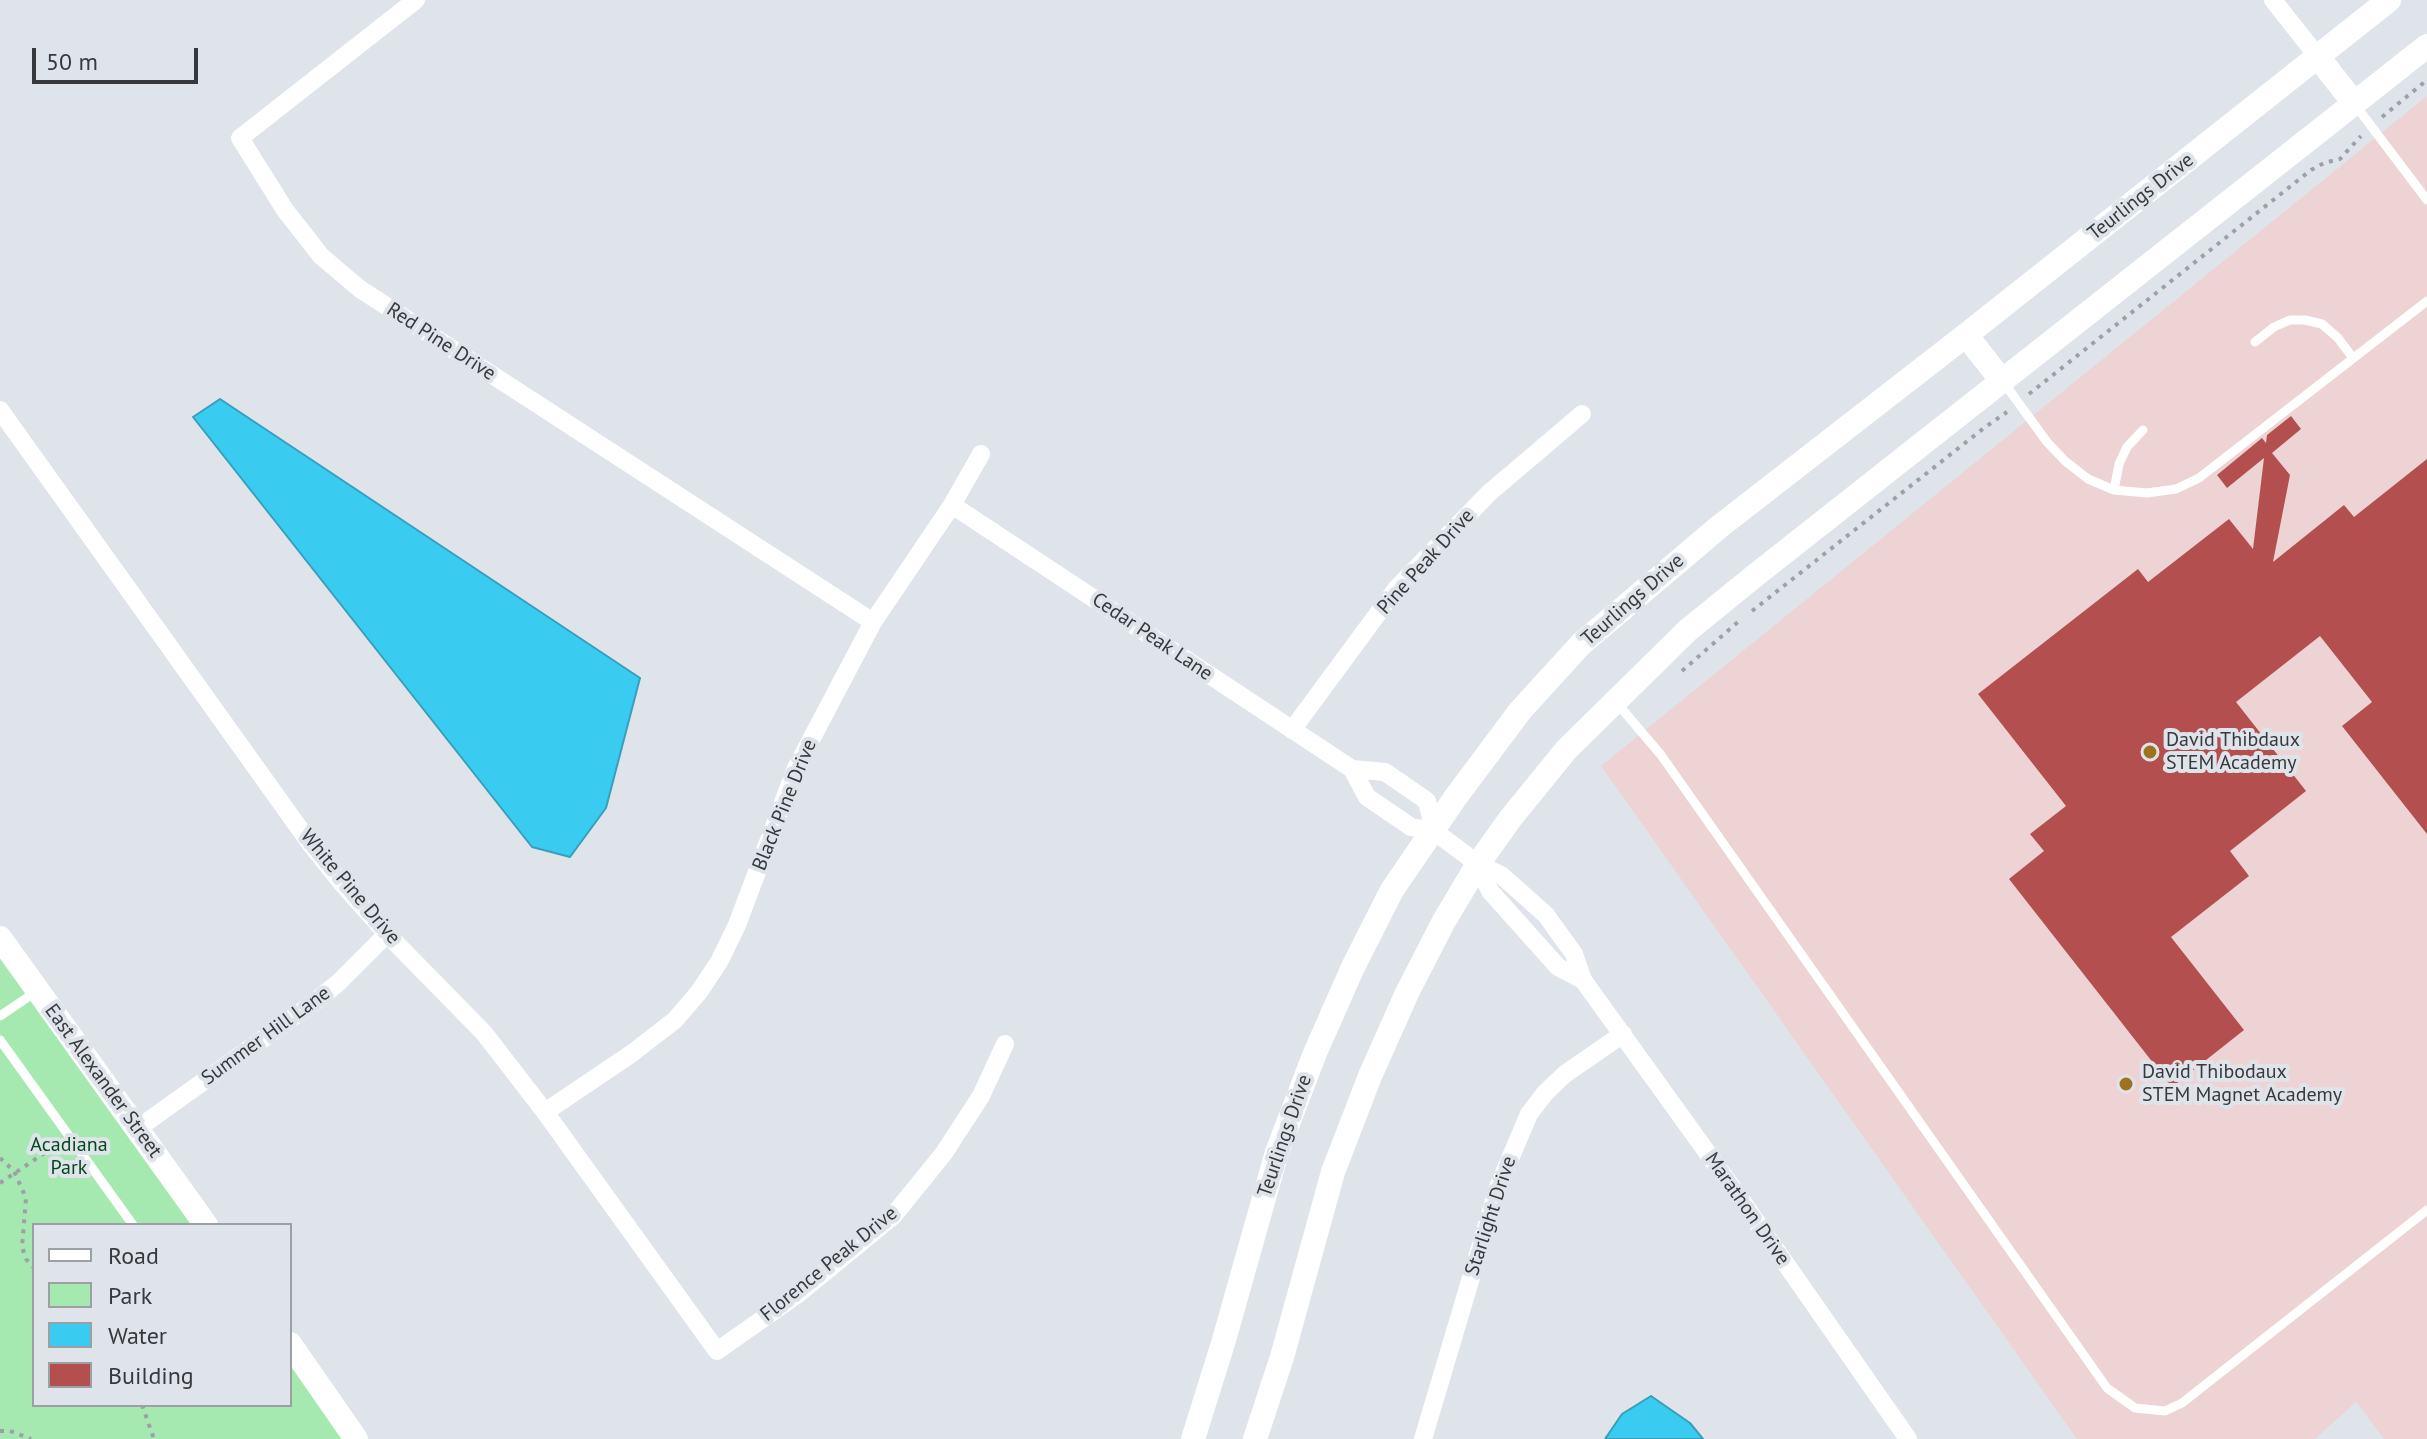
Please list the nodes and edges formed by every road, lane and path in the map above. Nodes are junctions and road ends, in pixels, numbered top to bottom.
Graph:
1 (416, 0) edge
2 (2273, 0) edge
3 (2389, 0) edge
4 (2427, 46) edge
5 (2318, 57) junction
6 (2427, 80) edge
7 (2354, 103) junction
8 (2394, 106) dead end
9 (2340, 159) dead end
10 (2427, 200) edge
11 (2427, 301) edge
12 (1966, 335) junction
13 (2255, 342) dead end
14 (2353, 358) junction
15 (2002, 381) junction
16 (2038, 387) dead end
17 (0, 410) edge
18 (1582, 414) dead end
19 (1999, 419) dead end
20 (2143, 430) dead end
21 (981, 454) dead end
22 (2114, 490) junction
23 (952, 505) junction
24 (873, 622) junction
25 (1675, 677) dead end
26 (1616, 702) junction
27 (1292, 730) junction
28 (1352, 769) junction
29 (1434, 831) junction
30 (1478, 864) junction
31 (387, 934) junction
32 (0, 938) edge
33 (38, 990) junction
34 (0, 1016) edge
35 (1623, 1034) junction
36 (0, 1040) edge
37 (1005, 1044) dead end
38 (545, 1112) junction
39 (137, 1129) junction
40 (69, 1136) junction
41 (0, 1158) edge
42 (15, 1173) junction
43 (0, 1183) edge
44 (2427, 1210) edge
45 (132, 1223) edge
46 (205, 1223) edge
47 (32, 1266) edge
48 (292, 1347) edge
49 (717, 1351) joint
50 (143, 1407) edge
51 (0, 1431) edge
52 (31, 1439) edge
53 (154, 1439) edge
54 (356, 1439) edge
55 (1193, 1439) edge
56 (1255, 1439) edge
57 (1423, 1439) edge
58 (1908, 1439) edge

1 - 24 street, Red Pine Drive
2 - 5 street
3 - 5 street, Teurlings Drive
4 - 7 street
5 - 7 street
5 - 12 street, Teurlings Drive
6 - 8 path
7 - 10 lane
7 - 15 street
9 - 16 path
11 - 14 lane
12 - 15 street
12 - 29 street, Teurlings Drive
13 - 14 lane
14 - 22 lane
15 - 22 lane
15 - 26 street
17 - 31 street, White Pine Drive
18 - 27 street, Pine Peak Drive
19 - 25 path
20 - 22 lane
21 - 23 street, Black Pine Drive
23 - 24 street, Black Pine Drive
23 - 27 street, Cedar Peak Lane
24 - 38 street, Black Pine Drive
26 - 30 street
26 - 44 lane
27 - 28 street, Cedar Peak Lane
28 - 29 street, Cedar Peak Lane
28 - 29 street, Cedar Peak Lane
29 - 30 street, Marathon Drive
29 - 55 street, Teurlings Drive
30 - 35 street, Marathon Drive
30 - 56 street
31 - 38 street, White Pine Drive
31 - 39 street, Summer Hill Lane
32 - 33 street, East Alexander Street
33 - 34 lane
33 - 39 street, East Alexander Street
35 - 57 street, Starlight Drive
35 - 58 street, Marathon Drive
36 - 40 lane
37 - 49 street, Florence Peak Drive
38 - 49 street, White Pine Drive
39 - 46 street, East Alexander Street
40 - 42 path
40 - 45 lane
41 - 42 path
42 - 43 path
42 - 47 path
48 - 54 street
50 - 53 path
51 - 52 path

